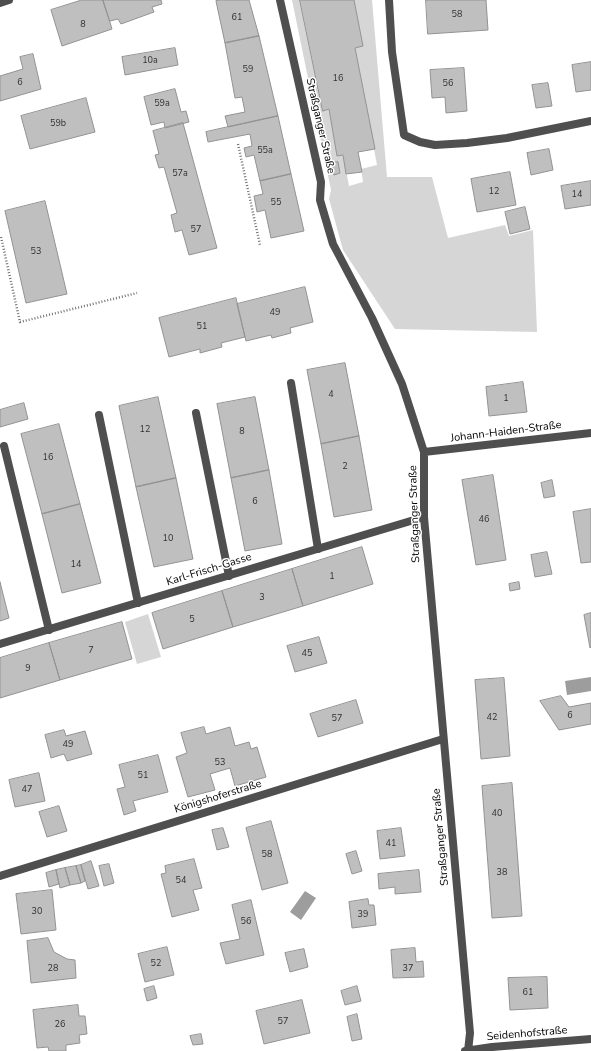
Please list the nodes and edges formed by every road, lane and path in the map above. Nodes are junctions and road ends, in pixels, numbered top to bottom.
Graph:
1 (9, 0) edge
2 (280, 0) edge
3 (389, 0) edge
4 (0, 3) edge
5 (591, 121) edge
6 (238, 144) dead end
7 (1, 237) edge
8 (260, 245) dead end
9 (137, 293) dead end
10 (291, 383) dead end
11 (196, 413) dead end
12 (99, 415) dead end
13 (591, 433) edge
14 (4, 446) dead end
15 (424, 452) junction
16 (424, 517) junction
17 (318, 549) junction
18 (229, 576) junction
19 (138, 603) junction
20 (49, 630) junction
21 (0, 644) edge
22 (443, 739) junction
23 (0, 876) edge
24 (591, 1040) edge
25 (467, 1051) edge

1 - 4 street
2 - 15 street, Straßganger Straße
3 - 5 street
6 - 8 path
7 - 9 path
10 - 17 street
11 - 18 street
12 - 19 street
13 - 15 street, Johann-Haiden-Straße
14 - 20 street
15 - 16 street, Straßganger Straße
16 - 17 street, Karl-Frisch-Gasse
16 - 22 street, Straßganger Straße
17 - 18 street, Karl-Frisch-Gasse
18 - 19 street, Karl-Frisch-Gasse
19 - 20 street, Karl-Frisch-Gasse
20 - 21 street, Karl-Frisch-Gasse
22 - 23 street, Königshoferstraße
22 - 25 street, Straßganger Straße
24 - 25 street, Seidenhofstraße

